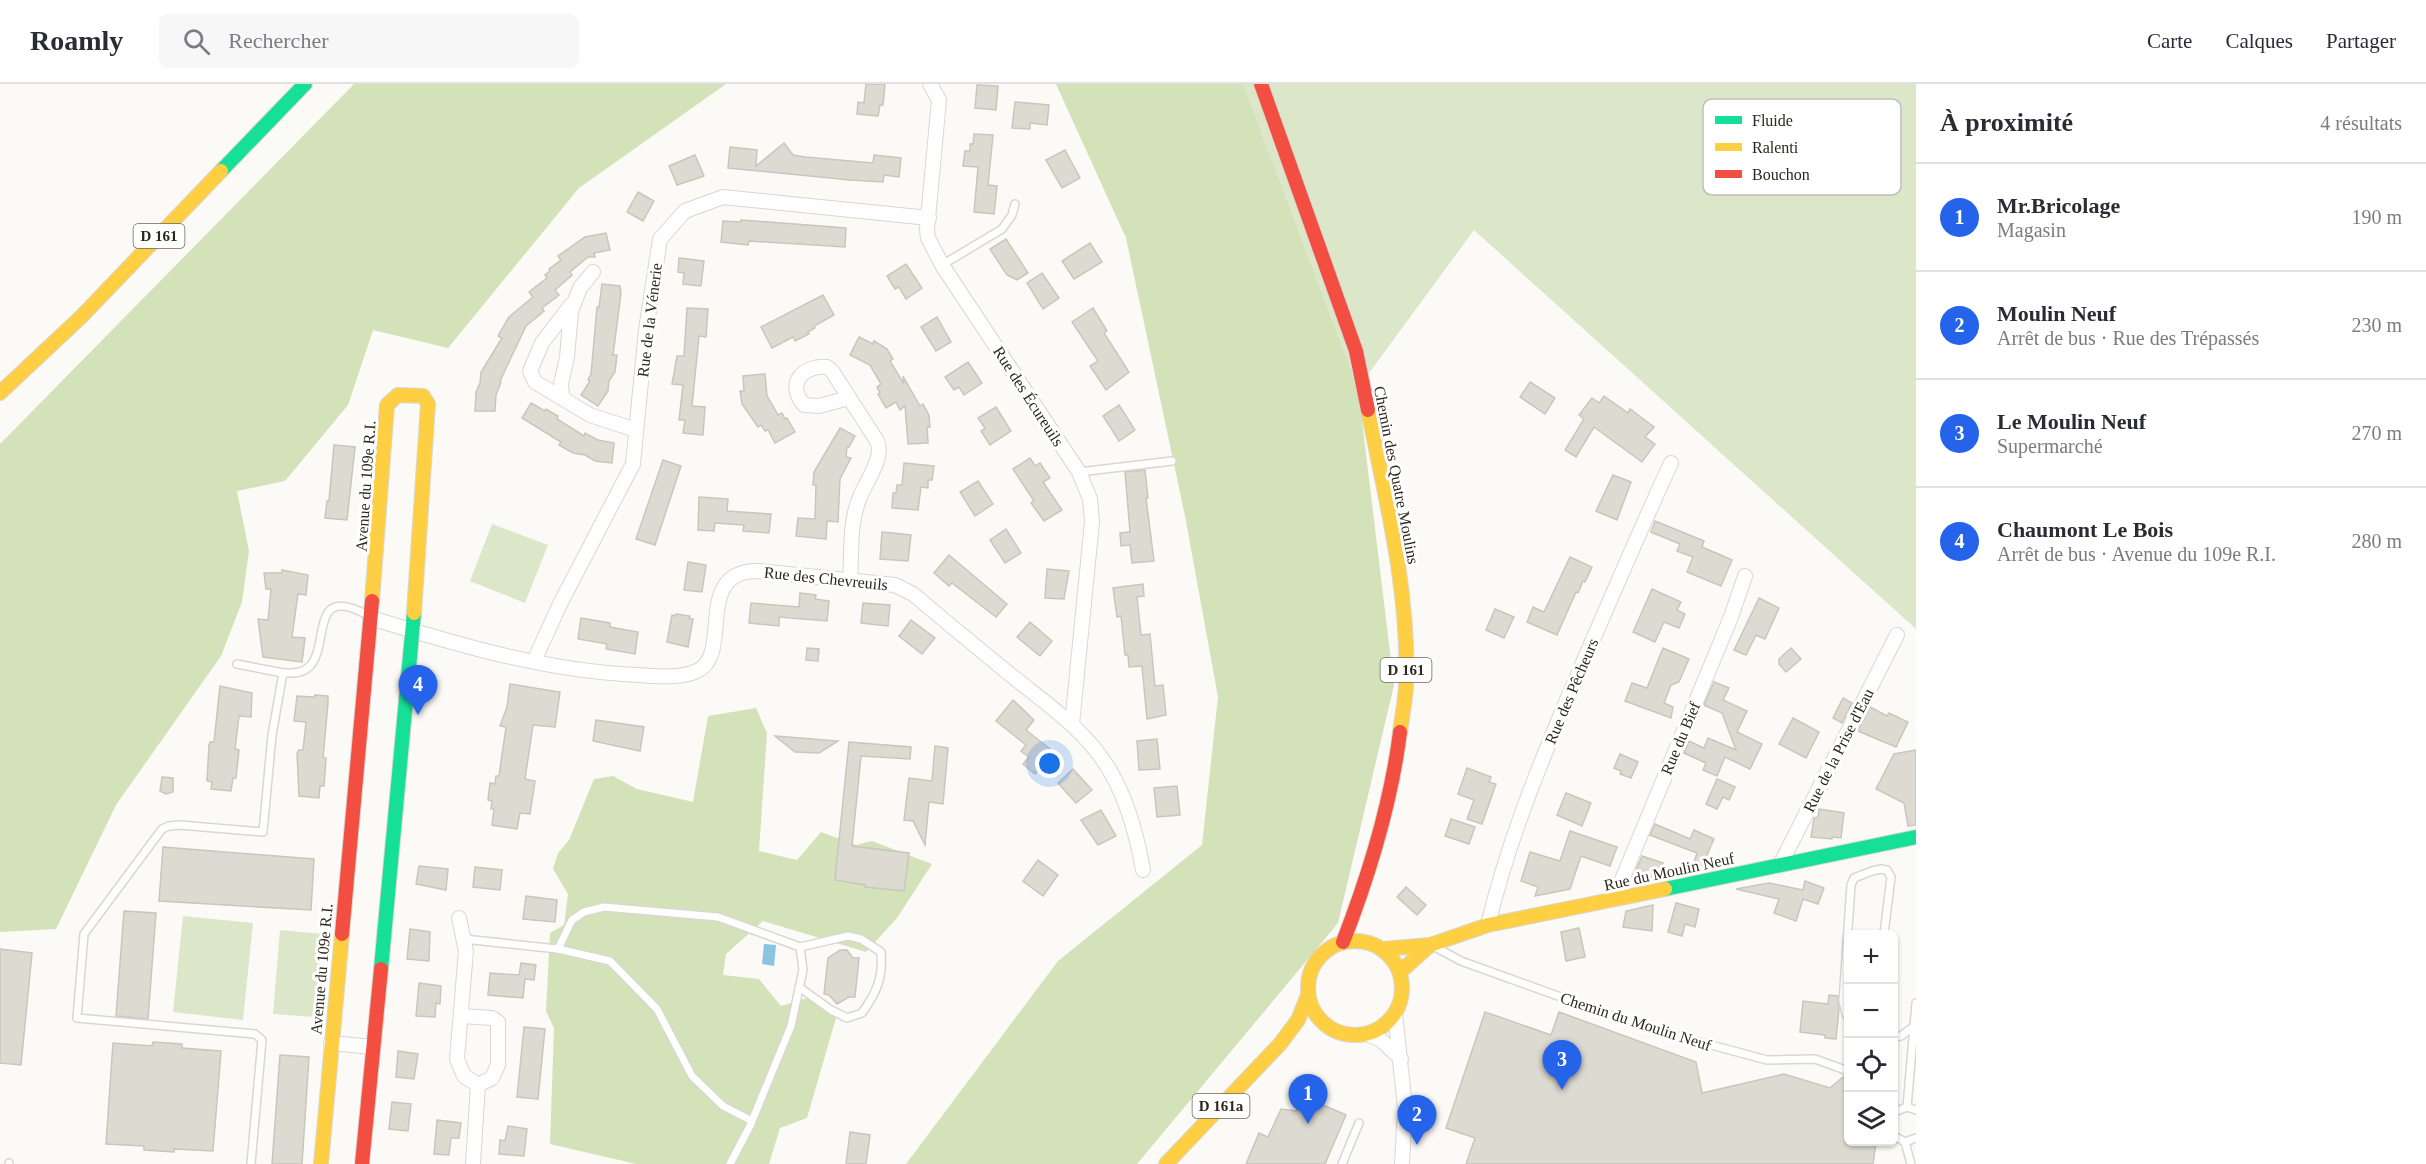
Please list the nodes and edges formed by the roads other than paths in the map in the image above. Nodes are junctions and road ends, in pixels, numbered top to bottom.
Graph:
1 (305, 84) edge
2 (930, 84) edge
3 (1261, 84) edge
4 (1015, 204) dead end
5 (929, 218) junction
6 (942, 266) junction
7 (593, 272) dead end
8 (573, 303) junction
9 (5, 388) edge
10 (849, 398) dead end
11 (565, 400) junction
12 (0, 402) edge
13 (636, 430) junction
14 (1172, 461) dead end
15 (1671, 463) dead end
16 (1079, 472) junction
17 (1745, 576) dead end
18 (850, 580) junction
19 (371, 618) junction
20 (412, 630) junction
21 (1898, 635) dead end
22 (534, 661) junction
23 (237, 664) dead end
24 (283, 673) junction
25 (1072, 724) junction
26 (1916, 837) edge
27 (1780, 865) junction
28 (1143, 870) dead end
29 (1365, 884) junction
30 (1614, 899) junction
31 (459, 918) dead end
32 (1488, 925) junction
33 (1848, 930) edge
34 (1884, 930) edge
35 (1368, 931) junction
36 (464, 939) junction
37 (1343, 942) junction
38 (1430, 945) junction
39 (800, 947) junction
40 (1383, 949) junction
41 (558, 950) junction
42 (1400, 972) junction
43 (1844, 986) edge
44 (799, 987) junction
45 (1308, 995) junction
46 (1844, 1004) edge
47 (1916, 1004) edge
48 (1395, 1013) junction
49 (461, 1016) junction
50 (1328, 1027) junction
51 (1915, 1027) edge
52 (1367, 1034) junction
53 (1898, 1036) edge
54 (331, 1043) junction
55 (372, 1047) junction
56 (1276, 1047) junction
57 (1401, 1059) junction
58 (1844, 1070) edge
59 (478, 1085) junction
60 (1907, 1107) junction
61 (1898, 1110) edge
62 (1916, 1110) edge
63 (752, 1121) junction
64 (1359, 1122) dead end
65 (1898, 1138) edge
66 (1916, 1138) edge
67 (1905, 1142) junction
68 (251, 1164) edge
69 (321, 1164) edge
70 (362, 1164) edge
71 (473, 1164) edge
72 (730, 1164) edge
73 (1166, 1164) edge
74 (1342, 1164) edge
75 (1402, 1164) edge
76 (1911, 1164) edge

1 - 9 street, D 161
2 - 5 street, Rue des Écureuils
3 - 29 street, Chemin des Quatre Moulins / D 161
4 - 6 lane
5 - 6 street, Rue des Écureuils
5 - 13 street, Rue de la Vénerie
6 - 16 street, Rue des Écureuils
7 - 8 street
8 - 11 street
8 - 11 street
9 - 12 lane
10 - 18 street
11 - 13 street
13 - 22 street, Rue de la Vénerie
14 - 16 lane
15 - 32 street, Rue des Pêcheurs
16 - 25 street, Rue des Écureuils
17 - 30 street, Rue du Bief
18 - 22 street, Rue des Chevreuils
18 - 25 street, Rue des Chevreuils
19 - 20 street, Rue des Chevreuils
19 - 20 street, Avenue du 109e R.I.
19 - 24 lane
19 - 54 street, Avenue du 109e R.I.
20 - 22 street, Rue des Chevreuils
20 - 55 street, Avenue du 109e R.I.
21 - 27 street, Rue de la Prise d'Eau
23 - 24 lane
24 - 68 lane
25 - 28 street, Rue des Chevreuils
26 - 27 street, Rue du Moulin Neuf
27 - 30 street, Rue du Moulin Neuf
29 - 35 street, Chemin des Quatre Moulins
29 - 37 street, Chemin des Quatre Moulins / D 161
30 - 32 street, Rue du Moulin Neuf
31 - 36 street
32 - 38 street, Rue du Moulin Neuf
33 - 34 lane
35 - 37 street
35 - 40 street
36 - 41 lane
36 - 49 street
37 - 45 street
38 - 40 street, Rue du Moulin Neuf
38 - 42 street, Rue du Moulin Neuf
38 - 58 lane, Chemin du Moulin Neuf
39 - 41 lane
39 - 44 lane
39 - 44 lane
40 - 42 street
41 - 63 lane
42 - 48 street
43 - 46 lane
44 - 63 lane
45 - 50 street
45 - 56 street, D 161a
47 - 51 lane
48 - 52 street
48 - 57 street
49 - 59 street
49 - 59 street
50 - 52 street
50 - 56 street, D 161a
51 - 53 lane
51 - 60 lane
52 - 57 street
54 - 55 street
54 - 69 street, Avenue du 109e R.I.
55 - 70 street, Avenue du 109e R.I.
56 - 73 street, D 161a
57 - 75 street
59 - 71 street
60 - 61 lane
60 - 62 lane
63 - 72 lane
64 - 74 lane
65 - 67 lane
66 - 67 lane
67 - 76 lane

